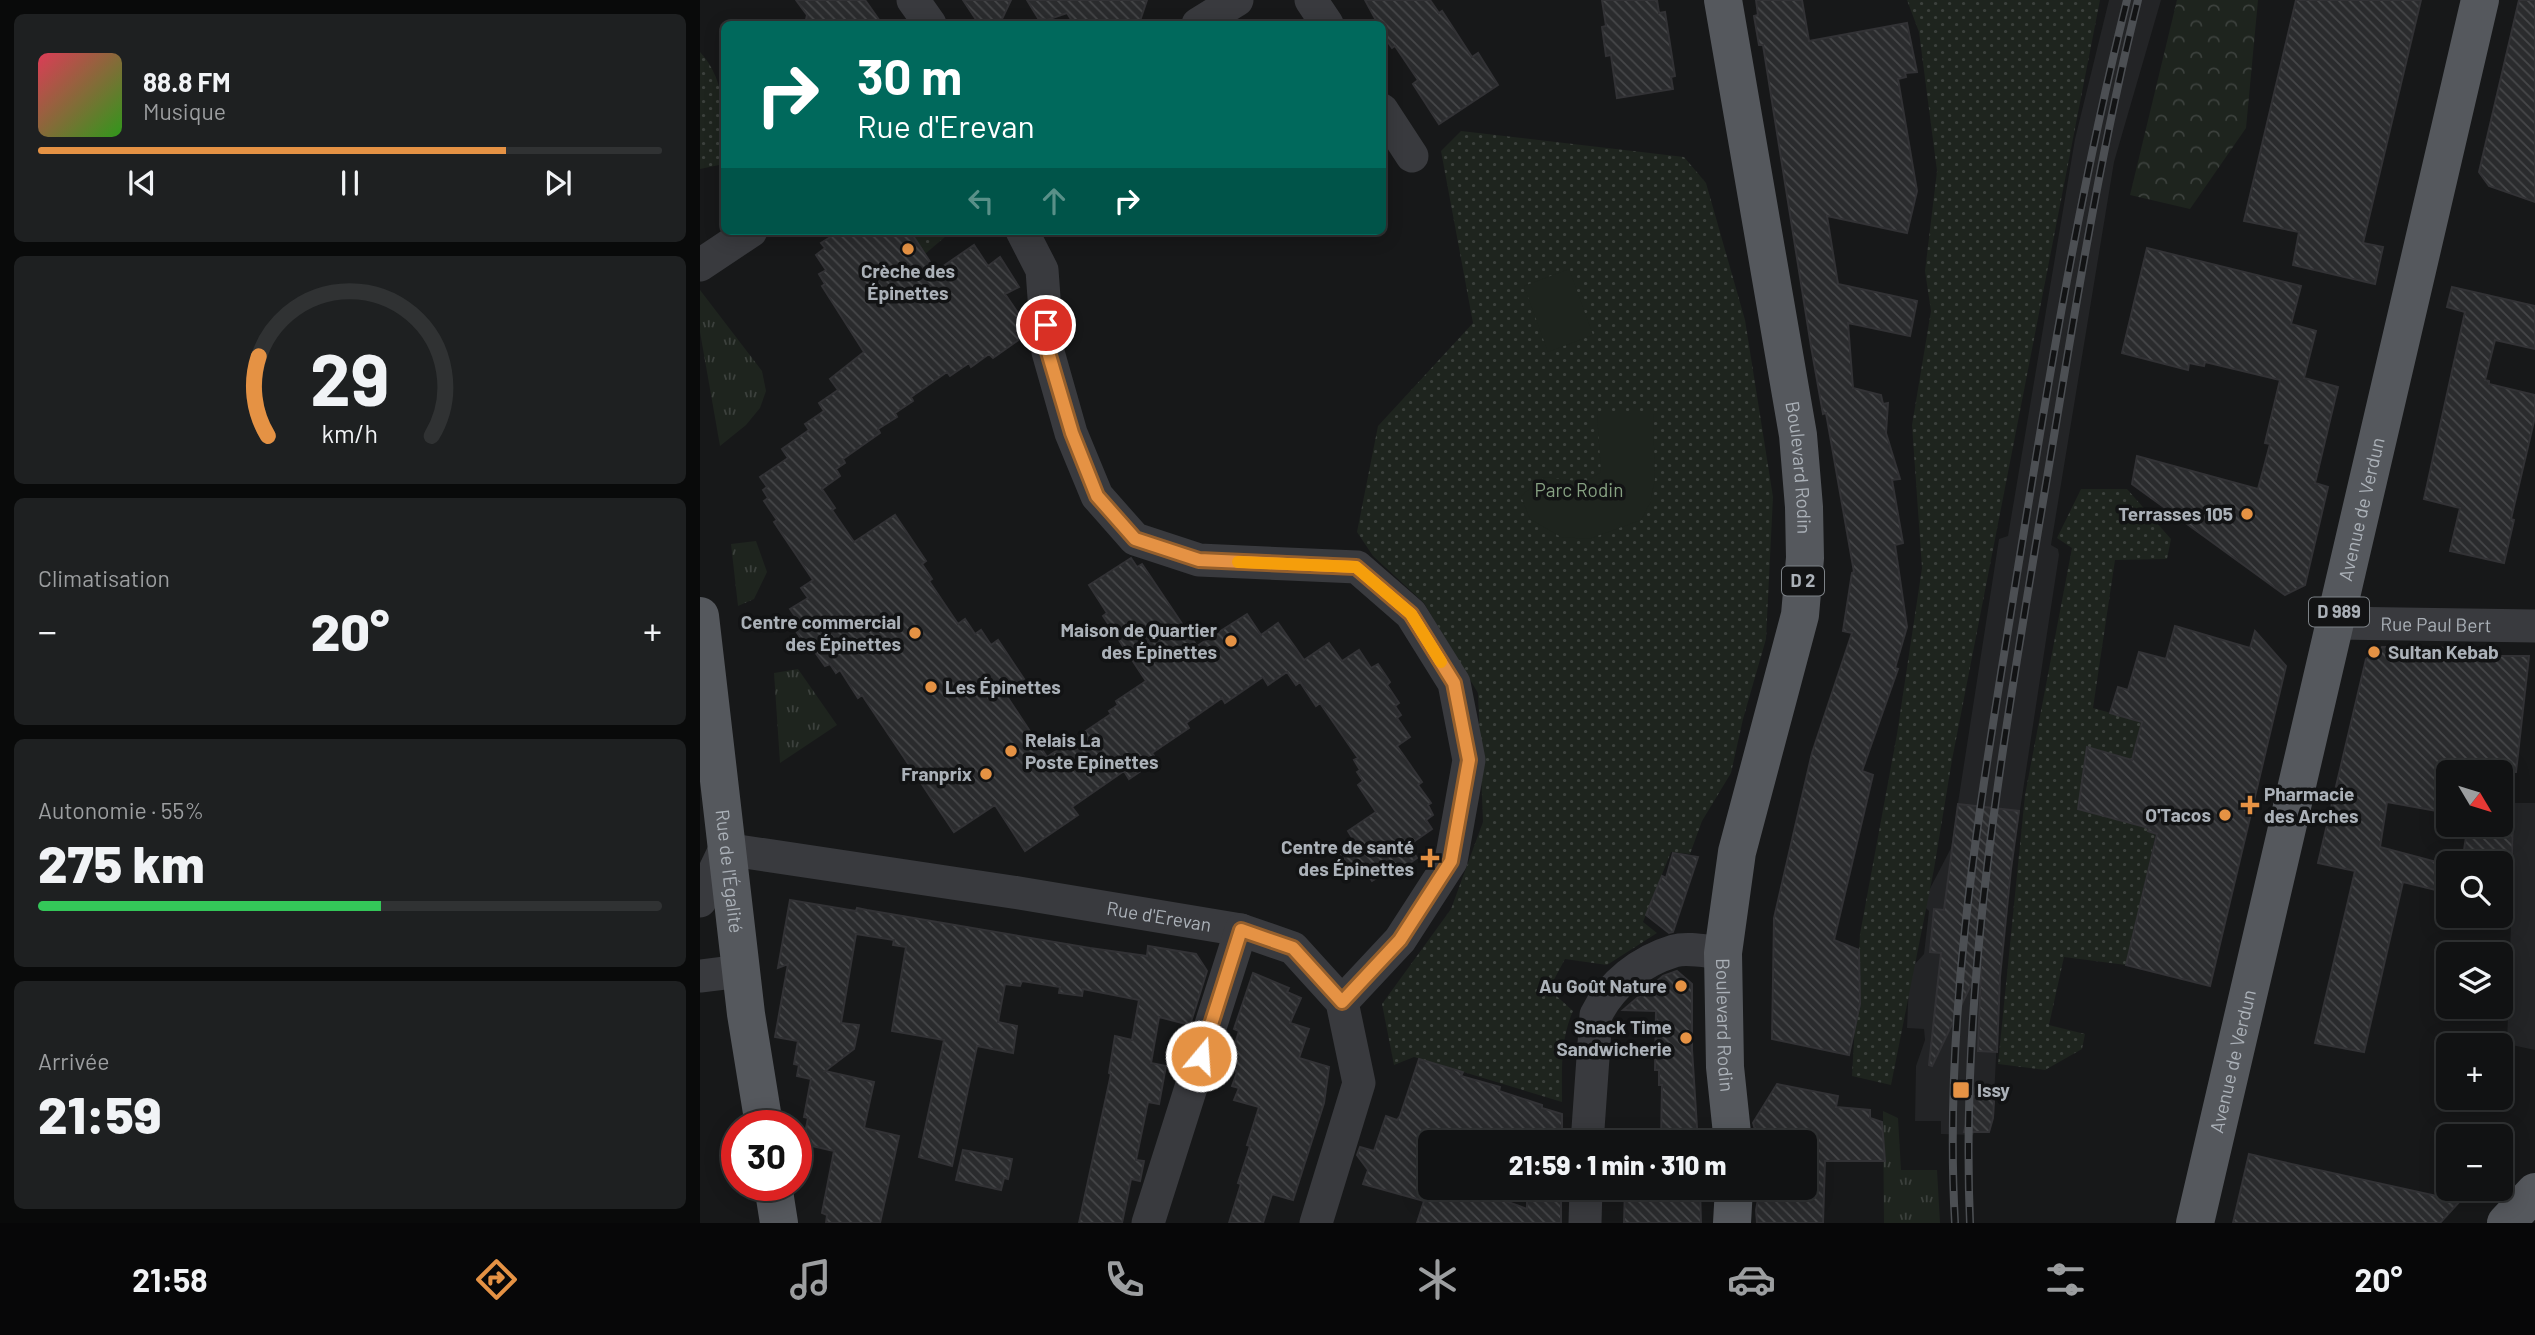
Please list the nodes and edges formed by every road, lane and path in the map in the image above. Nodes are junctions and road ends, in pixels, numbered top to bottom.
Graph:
1 (913, 0) edge
2 (1237, 0) edge
3 (1311, 0) edge
4 (1723, 0) edge
5 (2480, 0) edge
6 (928, 21) edge
7 (1203, 21) edge
8 (1325, 21) edge
9 (1386, 116) edge
10 (1412, 156) dead end
11 (745, 235) edge
12 (1024, 235) edge
13 (700, 265) edge
14 (700, 617) edge
15 (2336, 623) junction
16 (2535, 626) edge
17 (725, 849) junction
18 (700, 901) edge
19 (1241, 930) junction
20 (1723, 953) junction
21 (741, 971) junction
22 (700, 976) edge
23 (1342, 1002) junction
24 (762, 1110) edge
25 (1588, 1130) edge
26 (1731, 1130) edge
27 (2535, 1192) edge
28 (1586, 1200) edge
29 (1733, 1200) edge
30 (776, 1201) edge
31 (779, 1223) edge
32 (1148, 1223) edge
33 (1316, 1223) edge
34 (1585, 1223) edge
35 (1732, 1223) edge
36 (2195, 1223) edge
37 (2506, 1223) edge

1 - 6 street
2 - 7 street
3 - 8 street
4 - 20 main road, Boulevard Rodin / D 2
5 - 15 main road, Avenue de Verdun / D 989
9 - 10 street
11 - 13 street
12 - 23 street
14 - 17 main road, Rue de l'Égalité
15 - 16 street, Rue Paul Bert
15 - 36 main road, Avenue de Verdun / D 989
17 - 18 street
17 - 19 street, Rue d'Erevan
17 - 21 main road, Rue de l'Égalité
19 - 23 street, Rue d'Erevan
19 - 32 street
20 - 25 street
20 - 26 main road, Boulevard Rodin / D 2
21 - 22 street
21 - 24 main road, Rue de l'Égalité
23 - 33 street
27 - 37 main road
28 - 34 street
29 - 35 main road
30 - 31 main road

